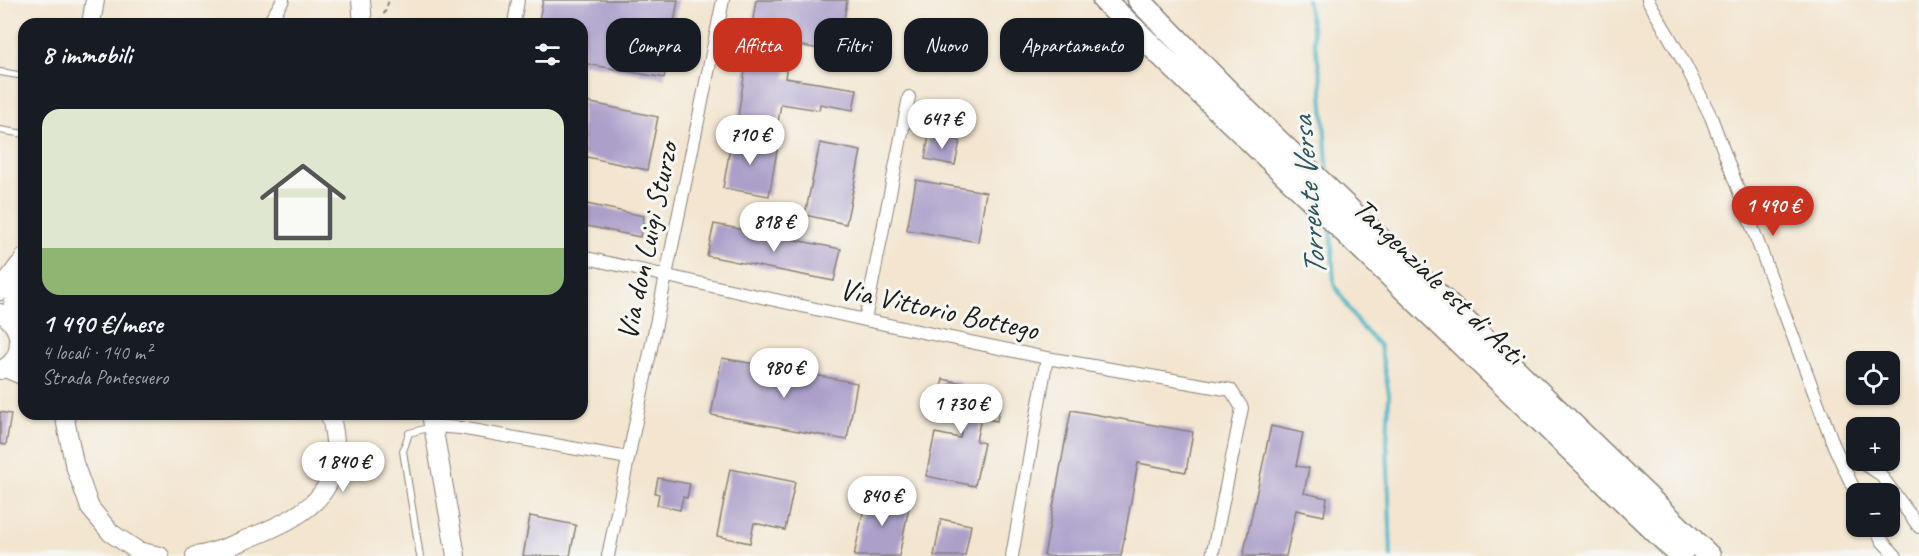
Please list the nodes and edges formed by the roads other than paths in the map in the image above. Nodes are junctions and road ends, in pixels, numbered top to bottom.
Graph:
1 (95, 0) edge
2 (283, 0) edge
3 (361, 0) edge
4 (518, 0) edge
5 (723, 0) edge
6 (1104, 0) edge
7 (1139, 0) edge
8 (1648, 0) edge
9 (93, 18) edge
10 (272, 18) edge
11 (362, 18) edge
12 (515, 18) edge
13 (0, 72) edge
14 (18, 75) edge
15 (909, 97) dead end
16 (0, 130) edge
17 (18, 133) edge
18 (588, 258) edge
19 (18, 266) edge
20 (667, 275) junction
21 (0, 291) edge
22 (18, 292) edge
23 (865, 320) junction
24 (13, 321) edge
25 (18, 335) edge
26 (18, 357) edge
27 (1047, 358) junction
28 (3, 369) edge
29 (18, 374) edge
30 (65, 420) edge
31 (331, 420) edge
32 (432, 420) edge
33 (1834, 446) junction
34 (1846, 453) edge
35 (628, 458) junction
36 (1875, 471) edge
37 (1851, 483) edge
38 (1919, 527) edge
39 (1880, 537) edge
40 (453, 550) edge
41 (160, 556) edge
42 (195, 556) edge
43 (420, 556) edge
44 (608, 556) edge
45 (1012, 556) edge
46 (1212, 556) edge
47 (1681, 556) edge
48 (1709, 556) edge
49 (1896, 556) edge

1 - 9 street
2 - 10 street
3 - 11 street
4 - 12 street
5 - 20 street, Via don Luigi Sturzo
6 - 47 highway, Tangenziale est di Asti
7 - 48 highway, Tangenziale est di Asti
8 - 33 street
13 - 14 lane
15 - 23 street
16 - 17 lane
18 - 20 street, Via Vittorio Bottego
19 - 21 street
20 - 23 street, Via Vittorio Bottego
20 - 35 street, Via don Luigi Sturzo
22 - 24 street
23 - 27 street, Via Vittorio Bottego
24 - 25 street
26 - 28 street
27 - 45 street
27 - 46 street, Via Vittorio Bottego
28 - 29 street
30 - 41 street
31 - 42 street
32 - 35 street
32 - 40 street
32 - 43 lane
33 - 34 street
33 - 37 street
35 - 44 street, Via don Luigi Sturzo
36 - 38 street
39 - 49 street

